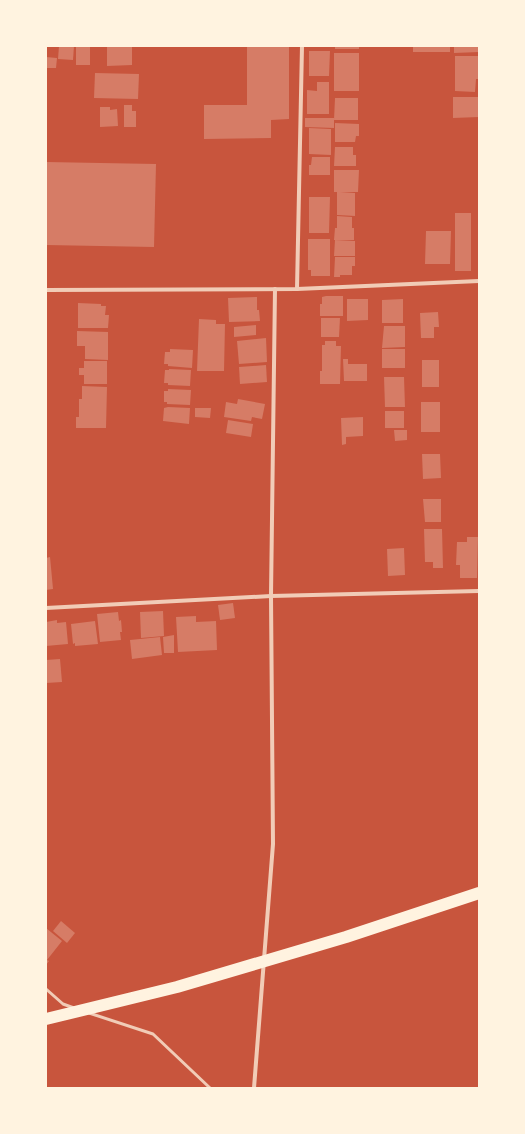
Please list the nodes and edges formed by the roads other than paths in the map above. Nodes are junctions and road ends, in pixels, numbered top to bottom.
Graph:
1 (302, 46) edge
2 (479, 281) edge
3 (275, 289) junction
4 (297, 289) junction
5 (46, 290) edge
6 (479, 591) edge
7 (271, 596) junction
8 (46, 608) edge
9 (479, 893) edge
10 (46, 989) edge
11 (46, 1019) edge
12 (210, 1088) edge
13 (254, 1088) edge

1 - 4 street
2 - 4 street
3 - 4 street
3 - 5 street
3 - 7 street
6 - 7 street
7 - 8 street
7 - 13 street
9 - 11 highway
10 - 12 lane

